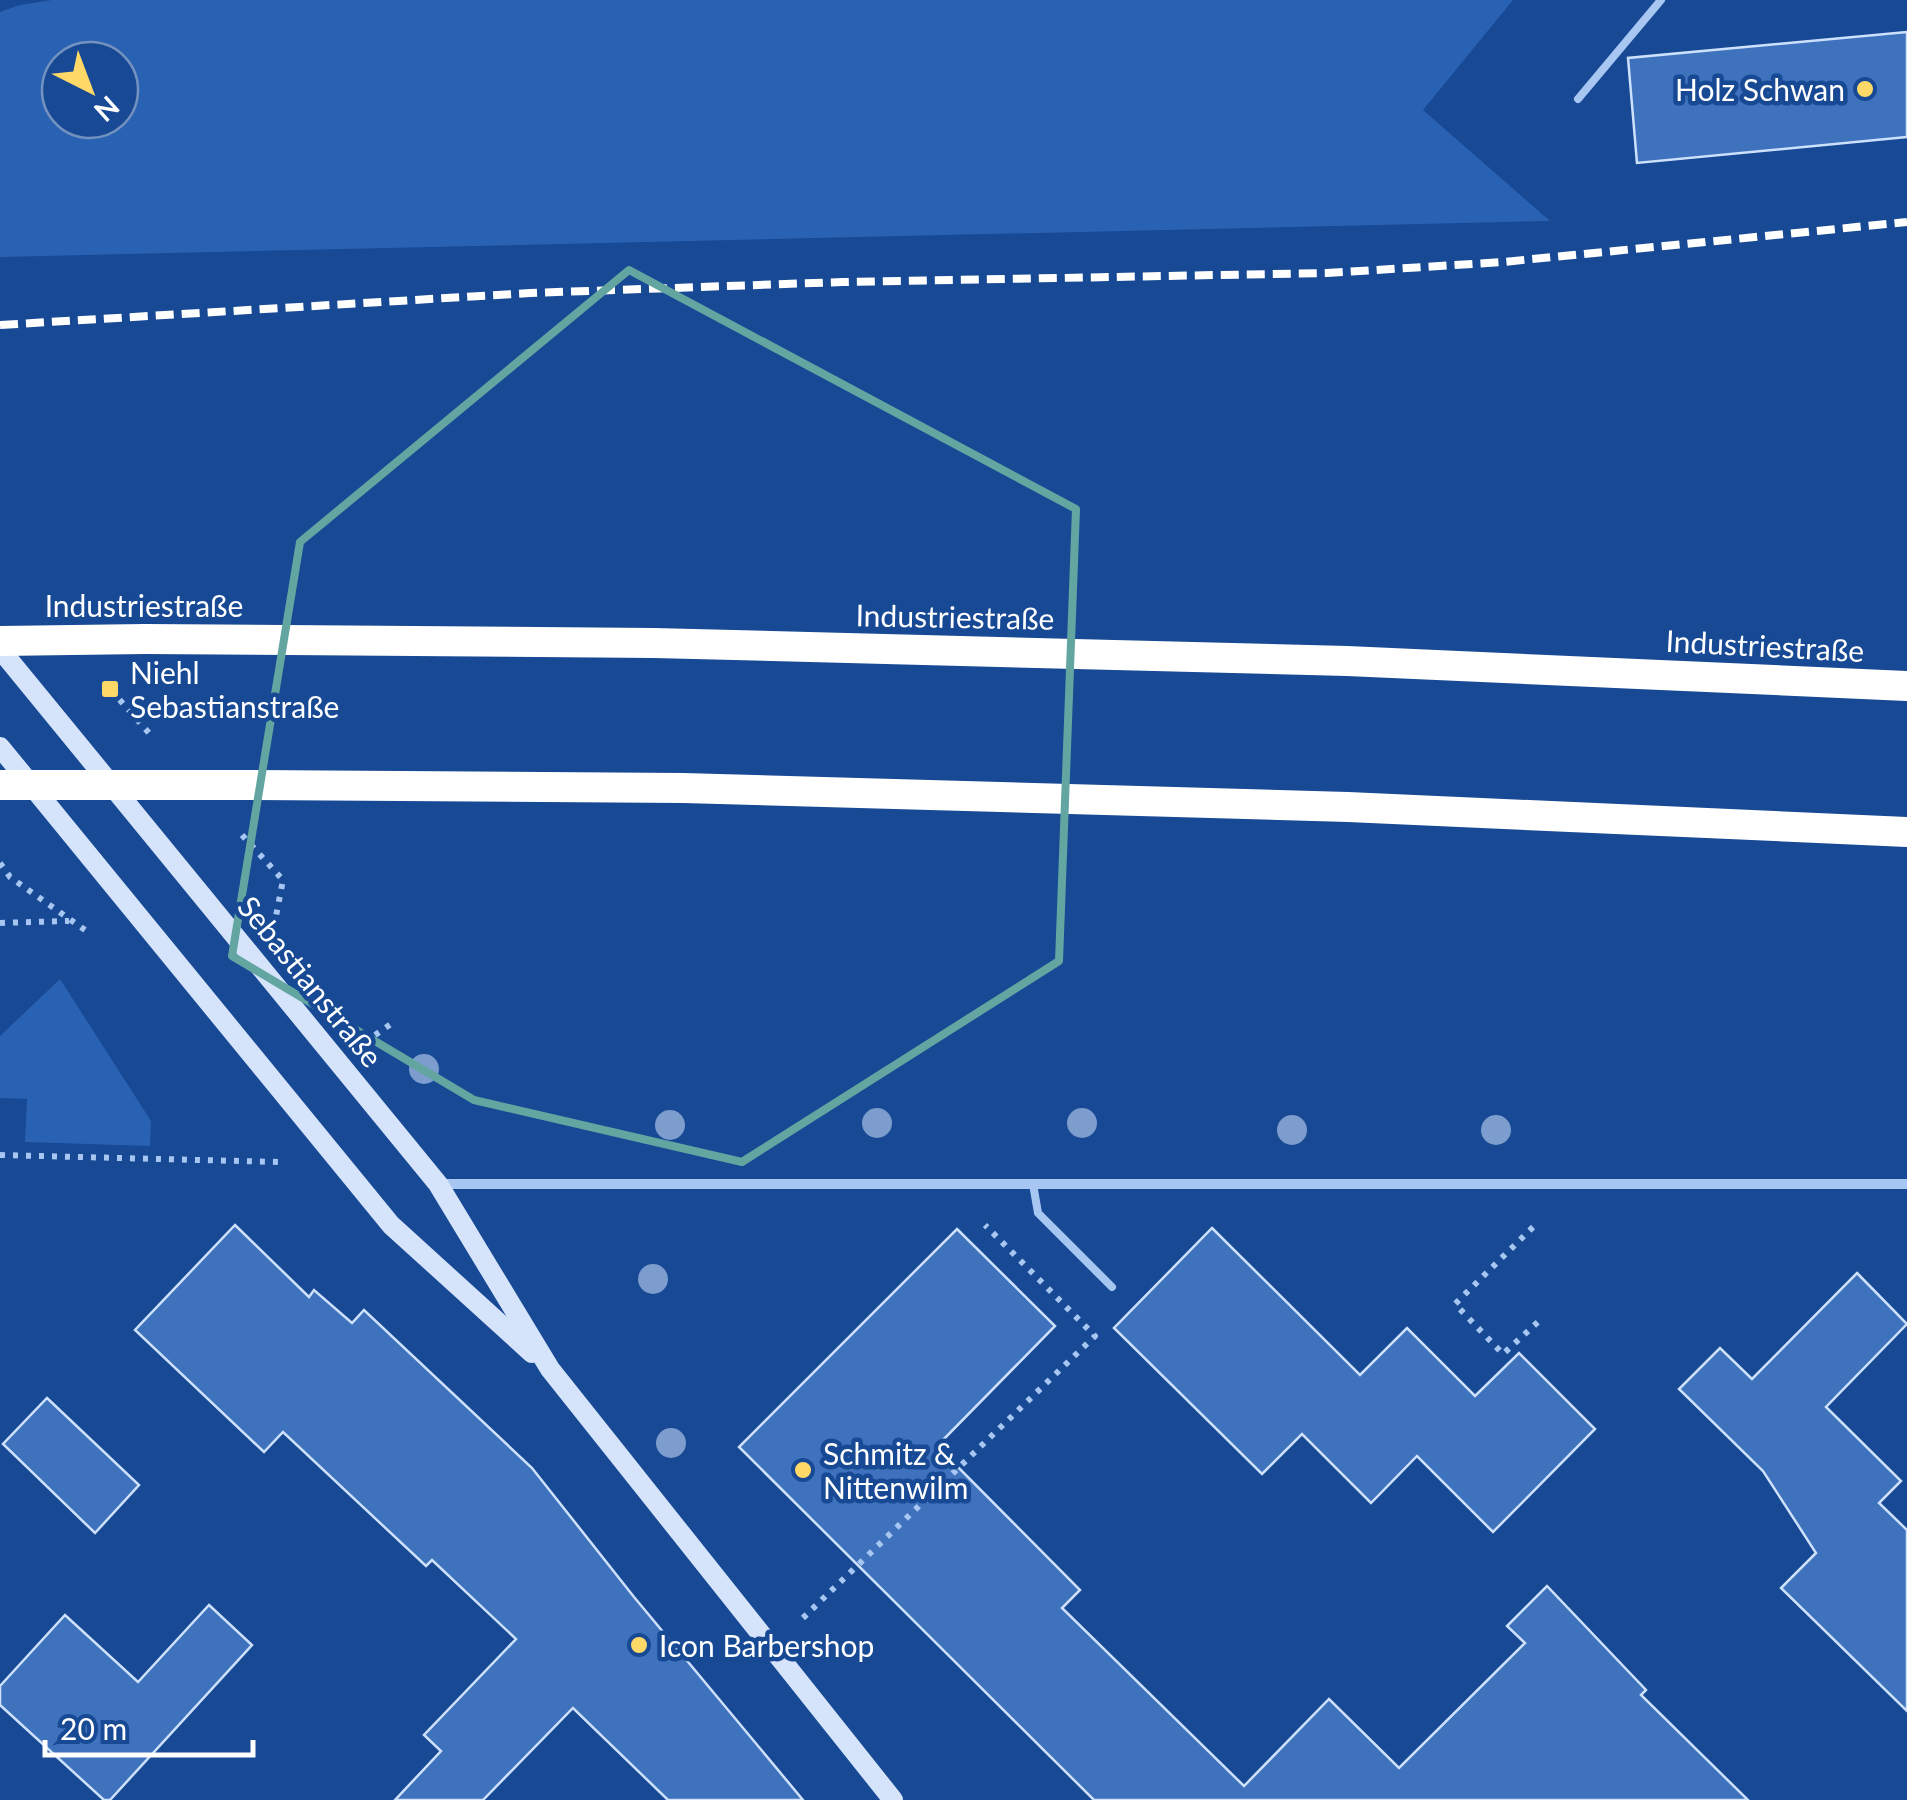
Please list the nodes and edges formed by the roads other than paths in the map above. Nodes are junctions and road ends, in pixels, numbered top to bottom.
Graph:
1 (1661, 0) edge
2 (1578, 98) dead end
3 (0, 640) edge
4 (0, 649) edge
5 (1907, 686) edge
6 (0, 747) edge
7 (0, 786) edge
8 (1907, 832) edge
9 (438, 1184) junction
10 (1033, 1184) junction
11 (1907, 1184) edge
12 (1112, 1287) dead end
13 (550, 1370) junction
14 (894, 1800) edge

1 - 2 lane
3 - 5 highway, Industriestraße, bridge
4 - 9 street, Sebastianstraße
6 - 13 street, Sebastianstraße
7 - 8 highway, bridge
9 - 10 street
9 - 13 street, Sebastianstraße
10 - 11 street
10 - 12 lane
13 - 14 street, Sebastianstraße

